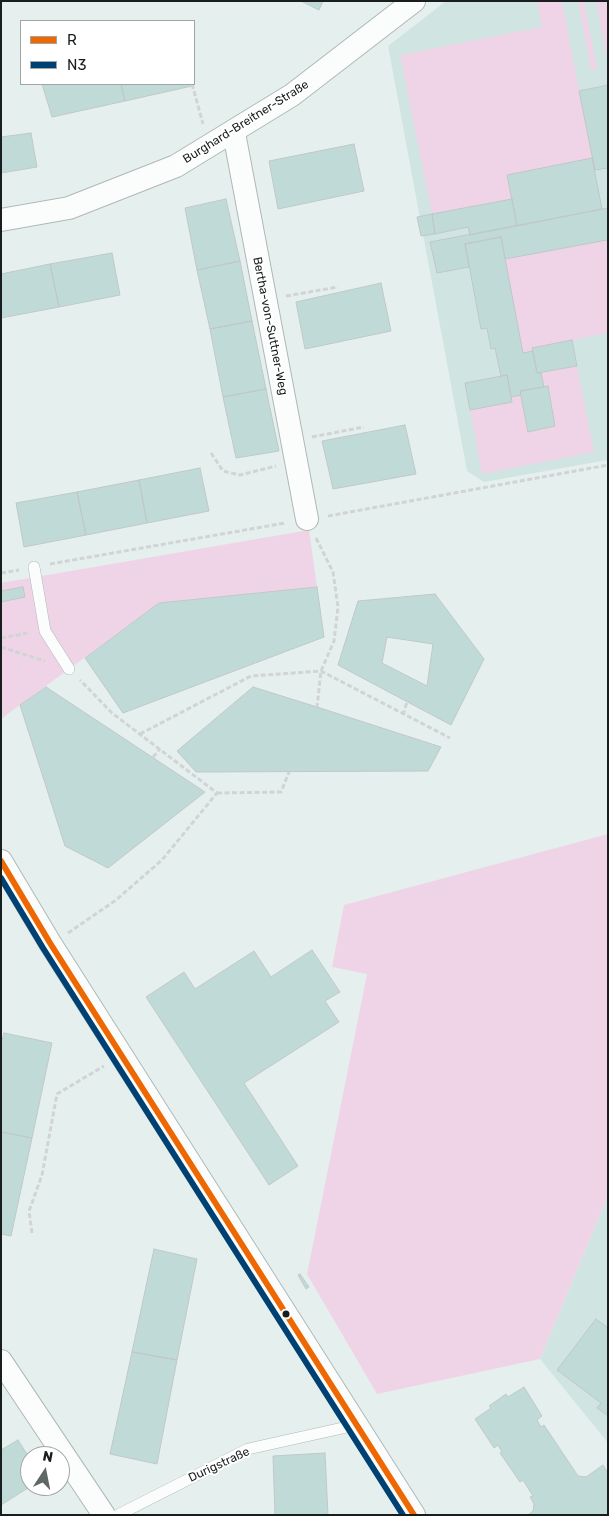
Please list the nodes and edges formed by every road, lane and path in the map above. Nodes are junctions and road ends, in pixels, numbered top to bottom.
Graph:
1 (414, 1) edge
2 (192, 85) edge
3 (205, 131) dead end
4 (234, 133) junction
5 (1, 220) edge
6 (338, 287) dead end
7 (266, 300) junction
8 (364, 427) dead end
9 (294, 451) junction
10 (211, 453) dead end
11 (307, 519) joint
12 (34, 567) dead end
13 (27, 633) dead end
14 (1, 638) edge
15 (1, 648) edge
16 (69, 669) junction
17 (321, 671) junction
18 (407, 702) dead end
19 (316, 707) dead end
20 (403, 715) junction
21 (140, 734) junction
22 (450, 738) dead end
23 (160, 750) junction
24 (153, 757) dead end
25 (289, 772) dead end
26 (217, 793) junction
27 (1, 861) edge
28 (50, 943) junction
29 (96, 1071) dead end
30 (32, 1233) dead end
31 (1, 1360) edge
32 (356, 1425) junction
33 (104, 1515) edge
34 (118, 1515) edge
35 (414, 1515) edge

1 - 4 street, Burghard-Breitner-Straße
2 - 3 path
4 - 5 street, Burghard-Breitner-Straße
4 - 7 street, Bertha-von-Suttner-Weg
6 - 7 path
7 - 9 street, Bertha-von-Suttner-Weg
8 - 9 path
9 - 10 path
9 - 11 street, Bertha-von-Suttner-Weg
11 - 17 path
12 - 16 lane
13 - 14 path
15 - 16 path
16 - 21 path
17 - 19 path
17 - 20 path
17 - 21 path
18 - 20 path
20 - 22 path
21 - 23 path
23 - 24 path
23 - 26 path
25 - 26 path
26 - 28 path
27 - 28 street
28 - 32 street
29 - 30 path
31 - 33 street
32 - 34 lane, Durigstraße
32 - 35 street

